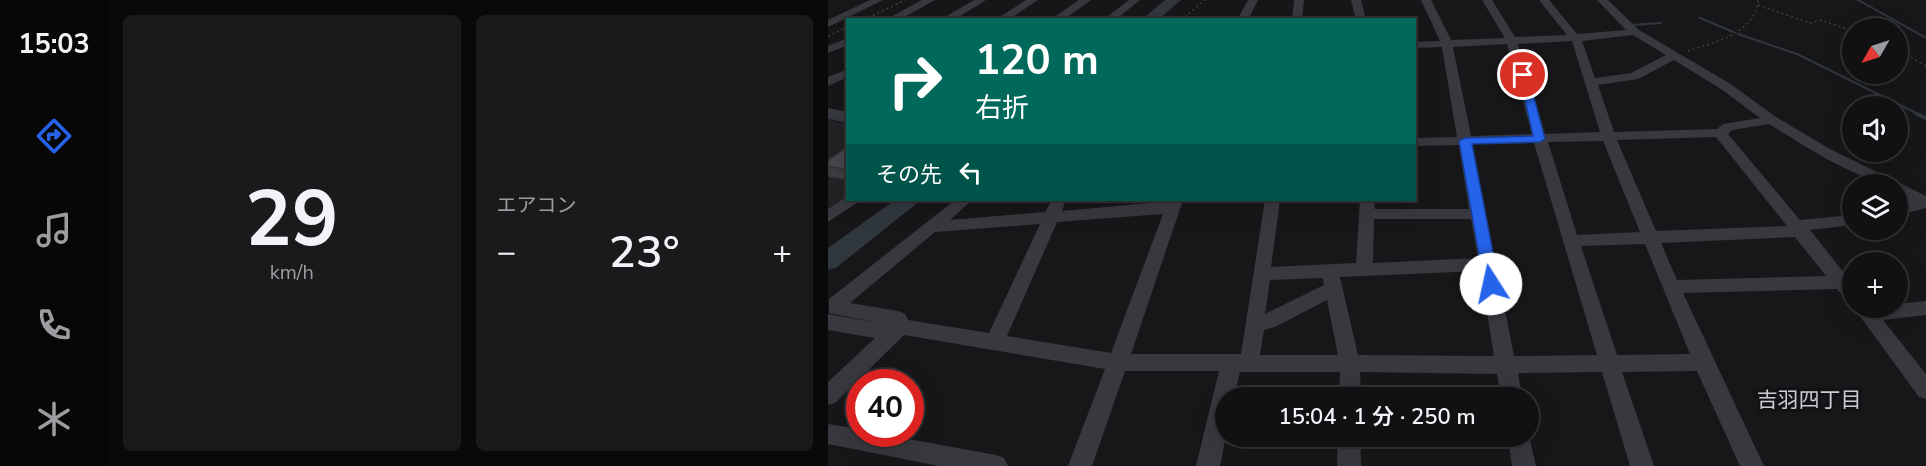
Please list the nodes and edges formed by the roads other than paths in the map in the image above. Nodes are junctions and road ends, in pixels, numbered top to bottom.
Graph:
1 (878, 0) edge
2 (930, 0) edge
3 (981, 0) edge
4 (1033, 0) edge
5 (1086, 0) edge
6 (1136, 0) edge
7 (1253, 0) edge
8 (1299, 0) edge
9 (1356, 0) edge
10 (1426, 0) edge
11 (1487, 0) edge
12 (1544, 0) edge
13 (1602, 0) edge
14 (894, 18) edge
15 (949, 18) edge
16 (1003, 18) edge
17 (1058, 18) edge
18 (1111, 18) edge
19 (1243, 18) edge
20 (1297, 18) edge
21 (1360, 18) edge
22 (831, 21) edge
23 (1635, 32) junction
24 (1575, 38) junction
25 (1512, 41) junction
26 (846, 42) edge
27 (1447, 44) junction
28 (1416, 45) edge
29 (828, 50) edge
30 (1674, 56) junction
31 (828, 70) edge
32 (846, 73) edge
33 (846, 73) edge
34 (828, 82) edge
35 (1589, 83) junction
36 (828, 112) edge
37 (846, 116) edge
38 (1771, 120) junction
39 (1720, 133) junction
40 (1609, 138) junction
41 (1540, 139) junction
42 (1416, 141) edge
43 (1465, 141) junction
44 (1872, 174) edge
45 (1908, 193) edge
46 (851, 201) edge
47 (963, 201) edge
48 (1059, 201) edge
49 (1272, 201) edge
50 (1925, 202) edge
51 (1174, 204) edge
52 (1367, 207) edge
53 (1908, 207) edge
54 (1479, 214) junction
55 (828, 216) edge
56 (1052, 217) junction
57 (1842, 222) edge
58 (930, 227) junction
59 (1799, 229) junction
60 (1650, 237) junction
61 (1571, 241) junction
62 (1488, 264) junction
63 (1364, 269) junction
64 (1260, 274) junction
65 (1332, 280) junction
66 (1842, 283) edge
67 (1671, 286) junction
68 (1842, 289) edge
69 (1926, 308) edge
70 (1908, 309) edge
71 (1870, 318) edge
72 (828, 322) edge
73 (1253, 322) junction
74 (901, 327) junction
75 (995, 342) junction
76 (1117, 362) junction
77 (1703, 362) junction
78 (1608, 363) junction
79 (1240, 364) junction
80 (1350, 365) junction
81 (1506, 365) junction
82 (1350, 387) edge
83 (1510, 387) edge
84 (1926, 390) edge
85 (828, 396) edge
86 (828, 435) edge
87 (1349, 447) edge
88 (1521, 447) edge
89 (996, 466) edge
90 (1080, 466) edge
91 (1208, 466) edge
92 (1349, 466) edge
93 (1524, 466) edge
94 (1642, 466) edge
95 (1752, 466) edge

1 - 22 street
2 - 14 street
3 - 15 street
4 - 16 street
5 - 17 street
6 - 18 street
7 - 19 street
8 - 20 street
9 - 21 street
10 - 27 street
11 - 25 street
12 - 24 street
13 - 23 street
23 - 24 street
23 - 30 street
24 - 25 street
24 - 35 street
25 - 27 street
25 - 41 street
26 - 29 street
27 - 28 street
27 - 43 street
30 - 35 street
30 - 38 street
31 - 32 street
33 - 34 street
35 - 40 street
36 - 37 street
38 - 39 street
38 - 44 street
39 - 40 street
39 - 59 street
40 - 41 street
40 - 60 street
41 - 43 street
41 - 61 street
42 - 43 street
43 - 54 street
45 - 50 street
46 - 55 street
47 - 58 street
48 - 56 street
49 - 64 street
50 - 53 street
51 - 56 street
51 - 76 street
52 - 54 street
52 - 63 street
54 - 62 street
56 - 58 street
56 - 75 street
57 - 59 street
58 - 74 street
59 - 60 street
59 - 66 street
60 - 61 street
60 - 67 street
61 - 78 street
62 - 63 street
62 - 81 street
63 - 65 street
64 - 65 street
64 - 73 street
65 - 73 street
65 - 80 street
67 - 68 street
67 - 77 street
69 - 70 street
71 - 84 street
72 - 74 street
73 - 79 street
74 - 75 street
74 - 85 street
75 - 76 street
76 - 79 street
76 - 90 street
77 - 78 street
77 - 95 street
78 - 81 street
78 - 94 street
79 - 80 street
79 - 91 street
80 - 81 street
80 - 82 street
81 - 83 street
86 - 89 street
87 - 92 street
88 - 93 street

